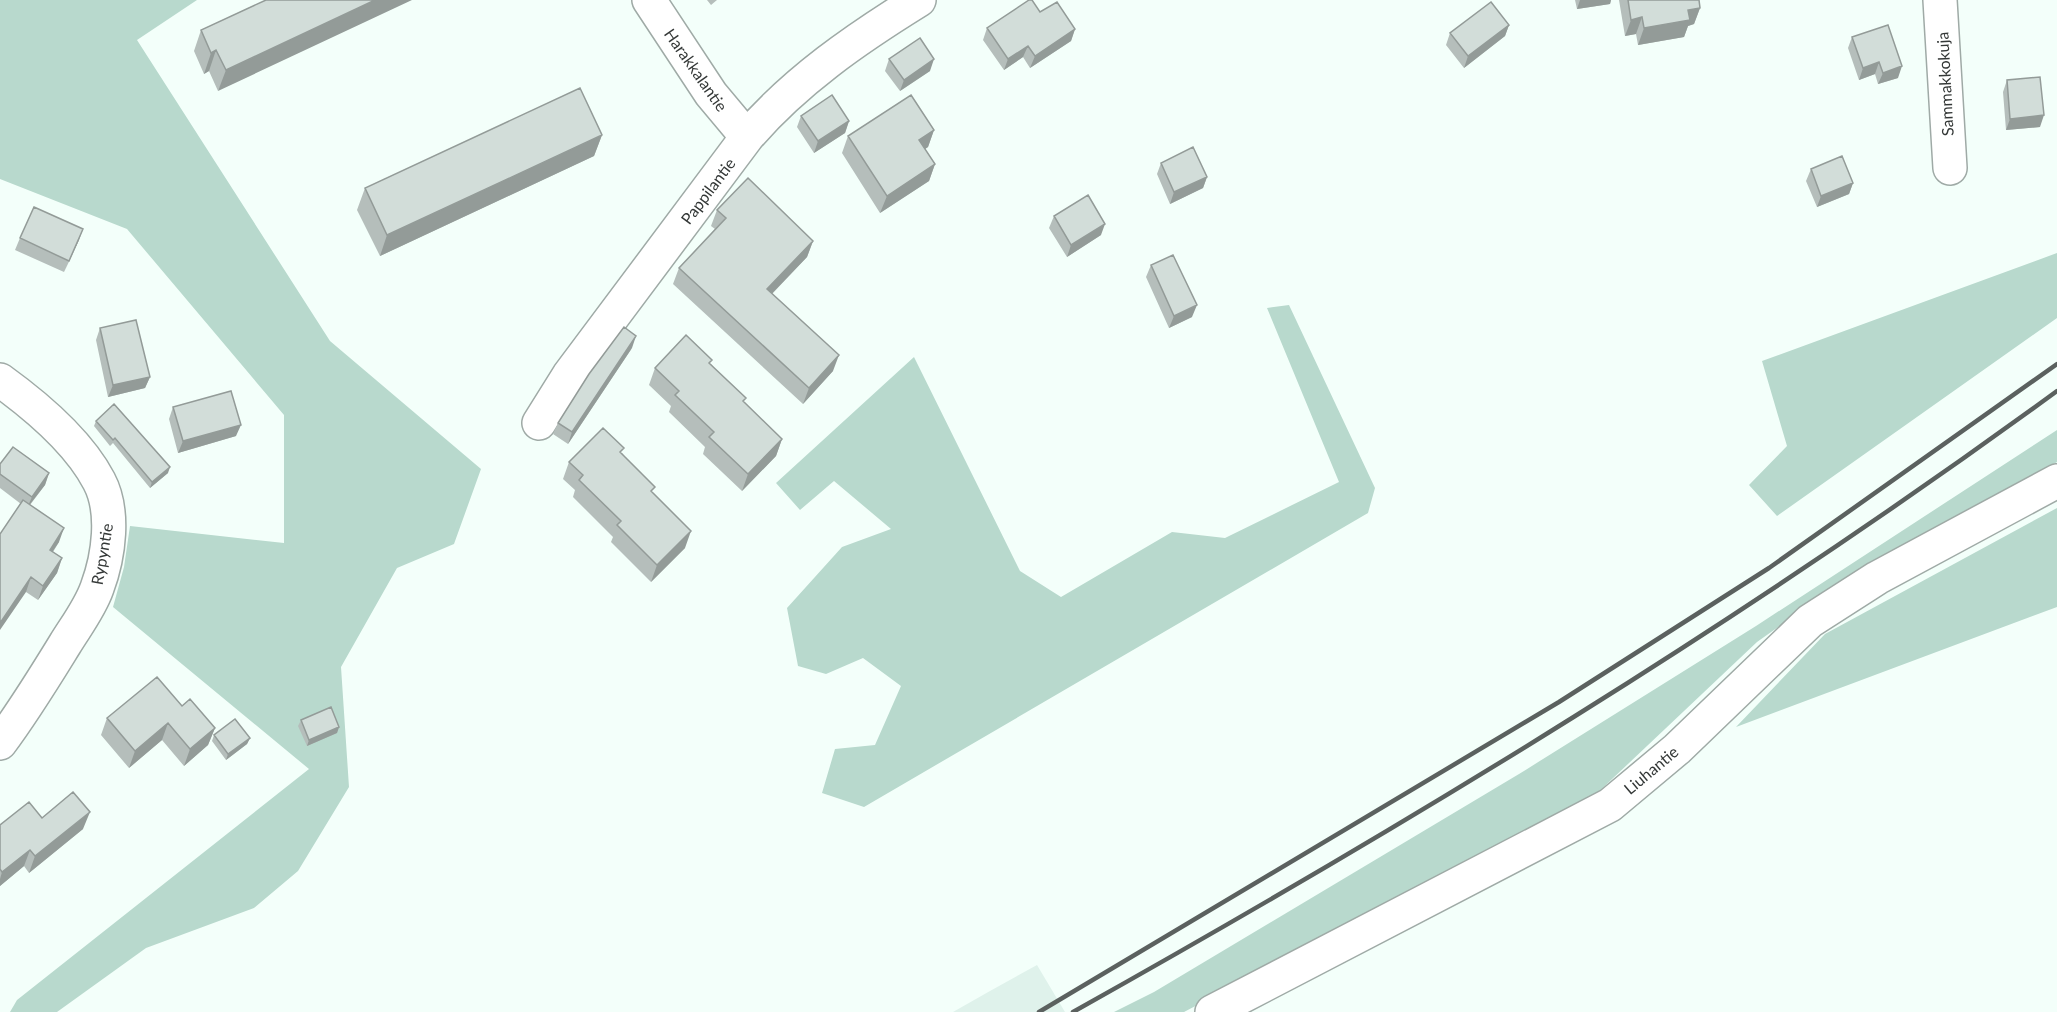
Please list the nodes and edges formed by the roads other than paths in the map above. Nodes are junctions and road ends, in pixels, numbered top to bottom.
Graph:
1 (649, 0) edge
2 (919, 0) edge
3 (1940, 0) edge
4 (747, 137) junction
5 (1950, 168) dead end
6 (0, 380) edge
7 (539, 423) dead end
8 (2057, 481) edge
9 (0, 743) edge
10 (1212, 1012) edge

1 - 4 street, Harakkalantie
2 - 4 street, Pappilantie
3 - 5 street, Sammakkokuja
4 - 7 street, Pappilantie
6 - 9 street, Rypyntie
8 - 10 street, Liuhantie

